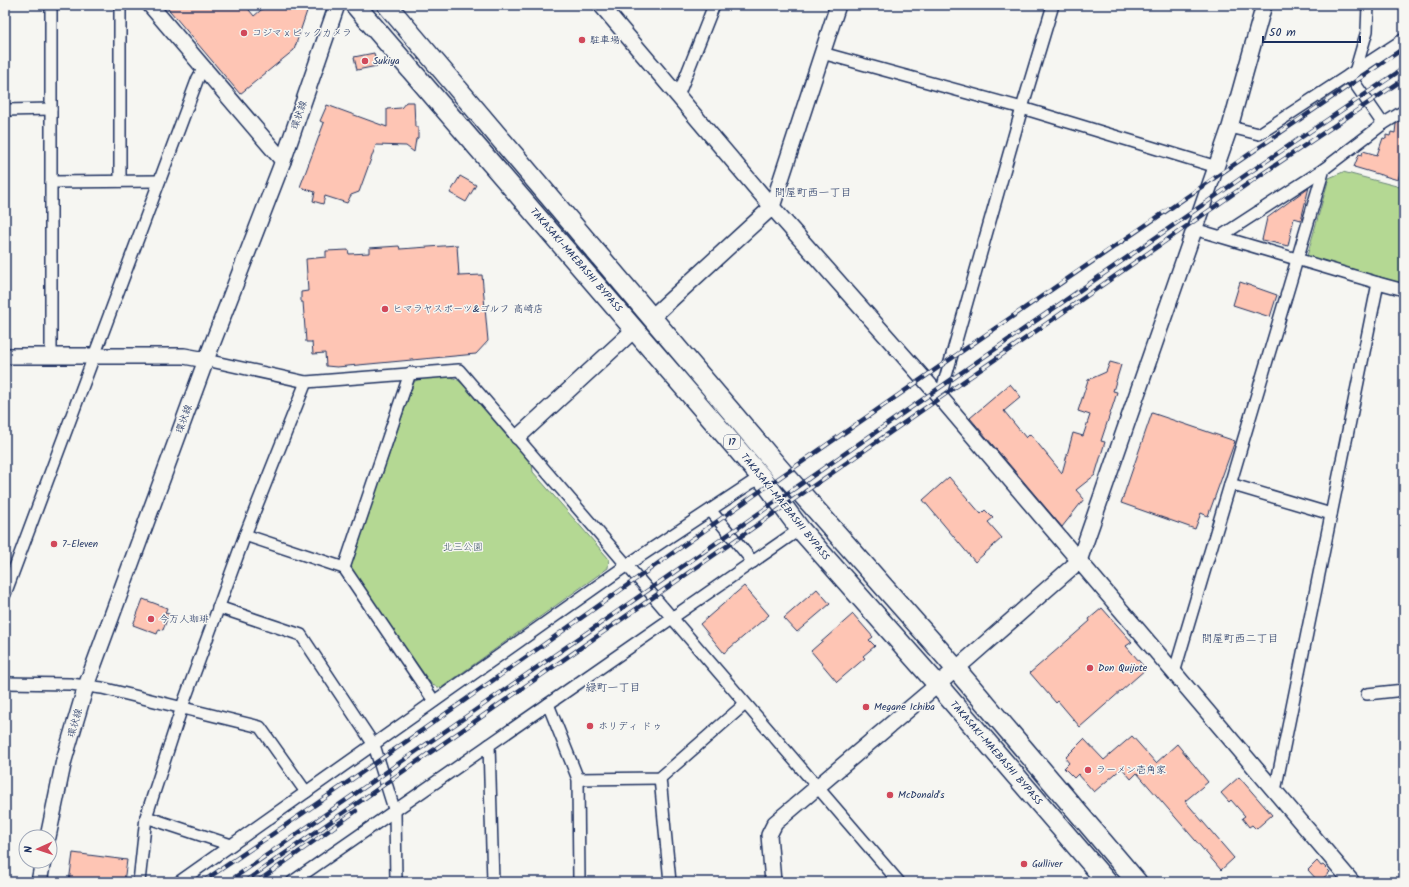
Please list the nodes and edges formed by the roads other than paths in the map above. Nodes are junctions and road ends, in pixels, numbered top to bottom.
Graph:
1 (51, 5) edge
2 (120, 5) edge
3 (150, 5) edge
4 (337, 5) edge
5 (355, 5) edge
6 (387, 5) edge
7 (601, 5) edge
8 (714, 5) edge
9 (838, 5) edge
10 (1053, 5) edge
11 (1264, 5) edge
12 (1368, 5) edge
13 (1404, 39) edge
14 (822, 53) junction
15 (204, 68) junction
16 (1352, 73) junction
17 (678, 96) junction
18 (1022, 108) junction
19 (51, 109) junction
20 (5, 110) edge
21 (1404, 111) edge
22 (1383, 124) junction
23 (1230, 127) junction
24 (282, 161) junction
25 (1217, 167) junction
26 (1324, 169) junction
27 (120, 180) junction
28 (158, 181) junction
29 (51, 182) junction
30 (772, 207) junction
31 (1194, 229) junction
32 (1221, 236) junction
33 (1297, 259) junction
34 (1378, 283) junction
35 (1404, 290) edge
36 (652, 317) junction
37 (635, 329) junction
38 (5, 356) edge
39 (51, 356) junction
40 (94, 356) junction
41 (206, 360) junction
42 (410, 373) junction
43 (306, 382) junction
44 (940, 397) junction
45 (518, 437) junction
46 (762, 478) junction
47 (1230, 484) junction
48 (711, 511) junction
49 (1331, 514) junction
50 (800, 529) junction
51 (245, 535) junction
52 (1079, 560) junction
53 (753, 562) junction
54 (627, 565) junction
55 (344, 568) junction
56 (6, 589) edge
57 (218, 607) junction
58 (673, 618) junction
59 (956, 669) junction
60 (1174, 673) junction
61 (5, 683) edge
62 (938, 684) junction
63 (86, 686) junction
64 (1404, 690) edge
65 (1367, 694) dead end
66 (434, 701) junction
67 (548, 704) junction
68 (745, 704) junction
69 (182, 707) junction
70 (374, 745) junction
71 (489, 745) junction
72 (660, 778) junction
73 (578, 779) junction
74 (818, 787) junction
75 (1275, 791) junction
76 (306, 792) junction
77 (395, 812) junction
78 (146, 817) junction
79 (50, 829) edge
80 (231, 845) junction
81 (41, 869) edge
82 (296, 880) edge
83 (39, 882) edge
84 (139, 882) edge
85 (179, 882) edge
86 (396, 882) edge
87 (493, 882) edge
88 (580, 882) edge
89 (670, 882) edge
90 (773, 882) edge
91 (899, 882) edge
92 (1106, 882) edge
93 (1137, 882) edge
94 (1352, 882) edge

1 - 19 street
2 - 27 street
3 - 15 street
4 - 24 street, 環状線
5 - 37 highway, TAKASAKI-MAEBASHI BYPASS / 17
6 - 36 highway, TAKASAKI-MAEBASHI BYPASS / 17
7 - 17 street
8 - 17 street
9 - 14 street
10 - 18 street
11 - 23 street
12 - 16 street
13 - 16 street
14 - 18 street
14 - 30 street
15 - 24 street
15 - 28 street
16 - 22 street
16 - 23 street
17 - 30 street
18 - 25 street
18 - 44 street
19 - 20 street
19 - 29 street
21 - 22 street
22 - 26 street
23 - 25 street
24 - 41 street, 環状線
25 - 31 street
26 - 32 street
26 - 33 street
27 - 28 street
27 - 29 street
28 - 40 street
29 - 39 street
30 - 36 street
30 - 44 street
31 - 32 street
31 - 52 street
32 - 33 street
33 - 34 street
33 - 47 street
34 - 35 street
34 - 49 street
36 - 59 highway, TAKASAKI-MAEBASHI BYPASS / 17
37 - 45 street
37 - 46 highway, TAKASAKI-MAEBASHI BYPASS / 17
38 - 39 street
39 - 40 street
40 - 41 street
40 - 56 street
41 - 43 street
41 - 63 street, 環状線
42 - 43 street
42 - 45 street
42 - 55 street
43 - 51 street
44 - 52 street
45 - 54 street
46 - 48 street
46 - 50 highway, TAKASAKI-MAEBASHI BYPASS / 17
47 - 49 street
47 - 60 street
48 - 53 street
48 - 54 street
49 - 75 street
50 - 53 street
50 - 62 highway, TAKASAKI-MAEBASHI BYPASS / 17
51 - 55 street
51 - 57 street
52 - 59 street
52 - 60 street
53 - 58 street
54 - 58 street
54 - 66 street
55 - 66 street
57 - 69 street
57 - 70 street
58 - 67 street
58 - 68 street
59 - 62 street
59 - 93 highway, TAKASAKI-MAEBASHI BYPASS / 17
60 - 75 street
61 - 63 street
62 - 74 street
62 - 92 highway, TAKASAKI-MAEBASHI BYPASS / 17
63 - 69 street
63 - 79 street, 環状線
64 - 65 street
66 - 70 street
67 - 71 street
67 - 73 street
68 - 72 street
68 - 74 street
69 - 76 street
69 - 78 street
70 - 76 street
70 - 77 street
71 - 77 street
71 - 87 street
72 - 73 street
72 - 89 street
73 - 88 street
74 - 90 street
74 - 91 street
75 - 94 street
76 - 80 street
77 - 82 street
77 - 86 street
78 - 80 street
78 - 84 street
80 - 85 street
81 - 83 street

